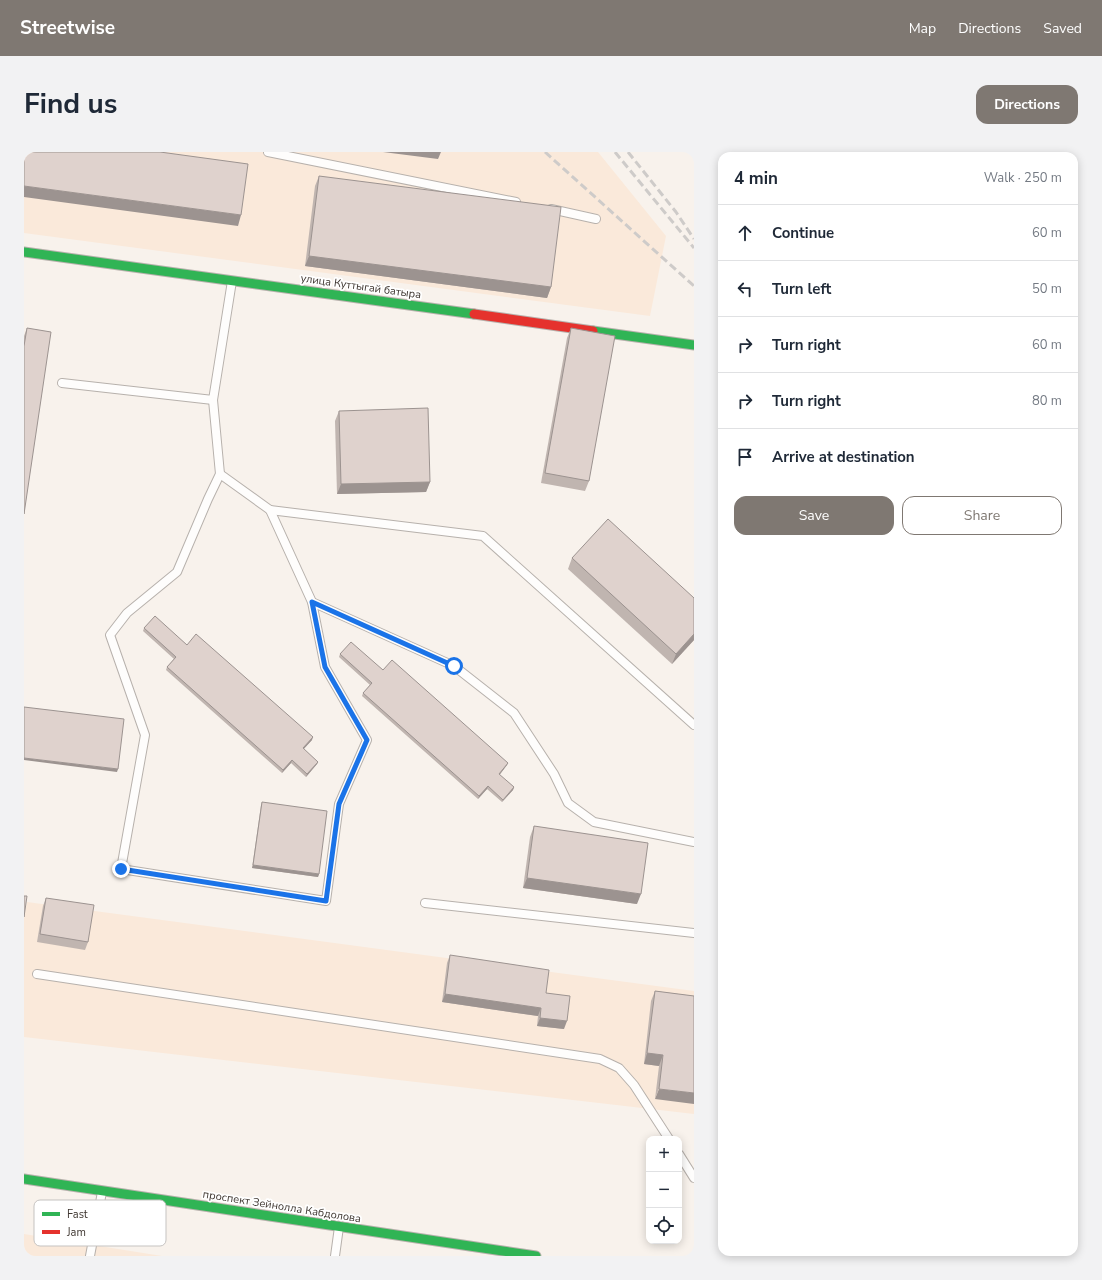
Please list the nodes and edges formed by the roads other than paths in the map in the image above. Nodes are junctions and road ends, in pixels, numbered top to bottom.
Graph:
1 (268, 152) edge
2 (526, 204) edge
3 (542, 208) edge
4 (596, 219) dead end
5 (24, 252) edge
6 (232, 281) junction
7 (694, 344) edge
8 (62, 383) dead end
9 (214, 400) junction
10 (220, 474) junction
11 (270, 510) junction
12 (312, 602) junction
13 (694, 725) edge
14 (694, 842) edge
15 (425, 903) dead end
16 (694, 933) edge
17 (37, 974) dead end
18 (667, 1136) edge
19 (682, 1159) edge
20 (694, 1178) edge
21 (24, 1179) edge
22 (102, 1191) junction
23 (100, 1200) edge
24 (163, 1200) edge
25 (166, 1200) edge
26 (339, 1226) junction
27 (92, 1246) edge
28 (90, 1256) edge
29 (335, 1256) edge
30 (536, 1256) edge

1 - 2 lane
3 - 4 lane
5 - 6 street, улица Куттыгай батыра
6 - 7 street, улица Куттыгай батыра
6 - 9 lane
8 - 9 lane
9 - 10 lane
10 - 11 lane
10 - 12 lane
11 - 12 lane
11 - 13 lane
12 - 14 lane
15 - 16 lane
17 - 18 lane
19 - 20 lane
21 - 22 street, проспект Зейнолла Кабдолова
22 - 23 lane
22 - 24 street, проспект Зейнолла Кабдолова
25 - 26 street, проспект Зейнолла Кабдолова
26 - 29 lane
26 - 30 street, проспект Зейнолла Кабдолова
27 - 28 lane

